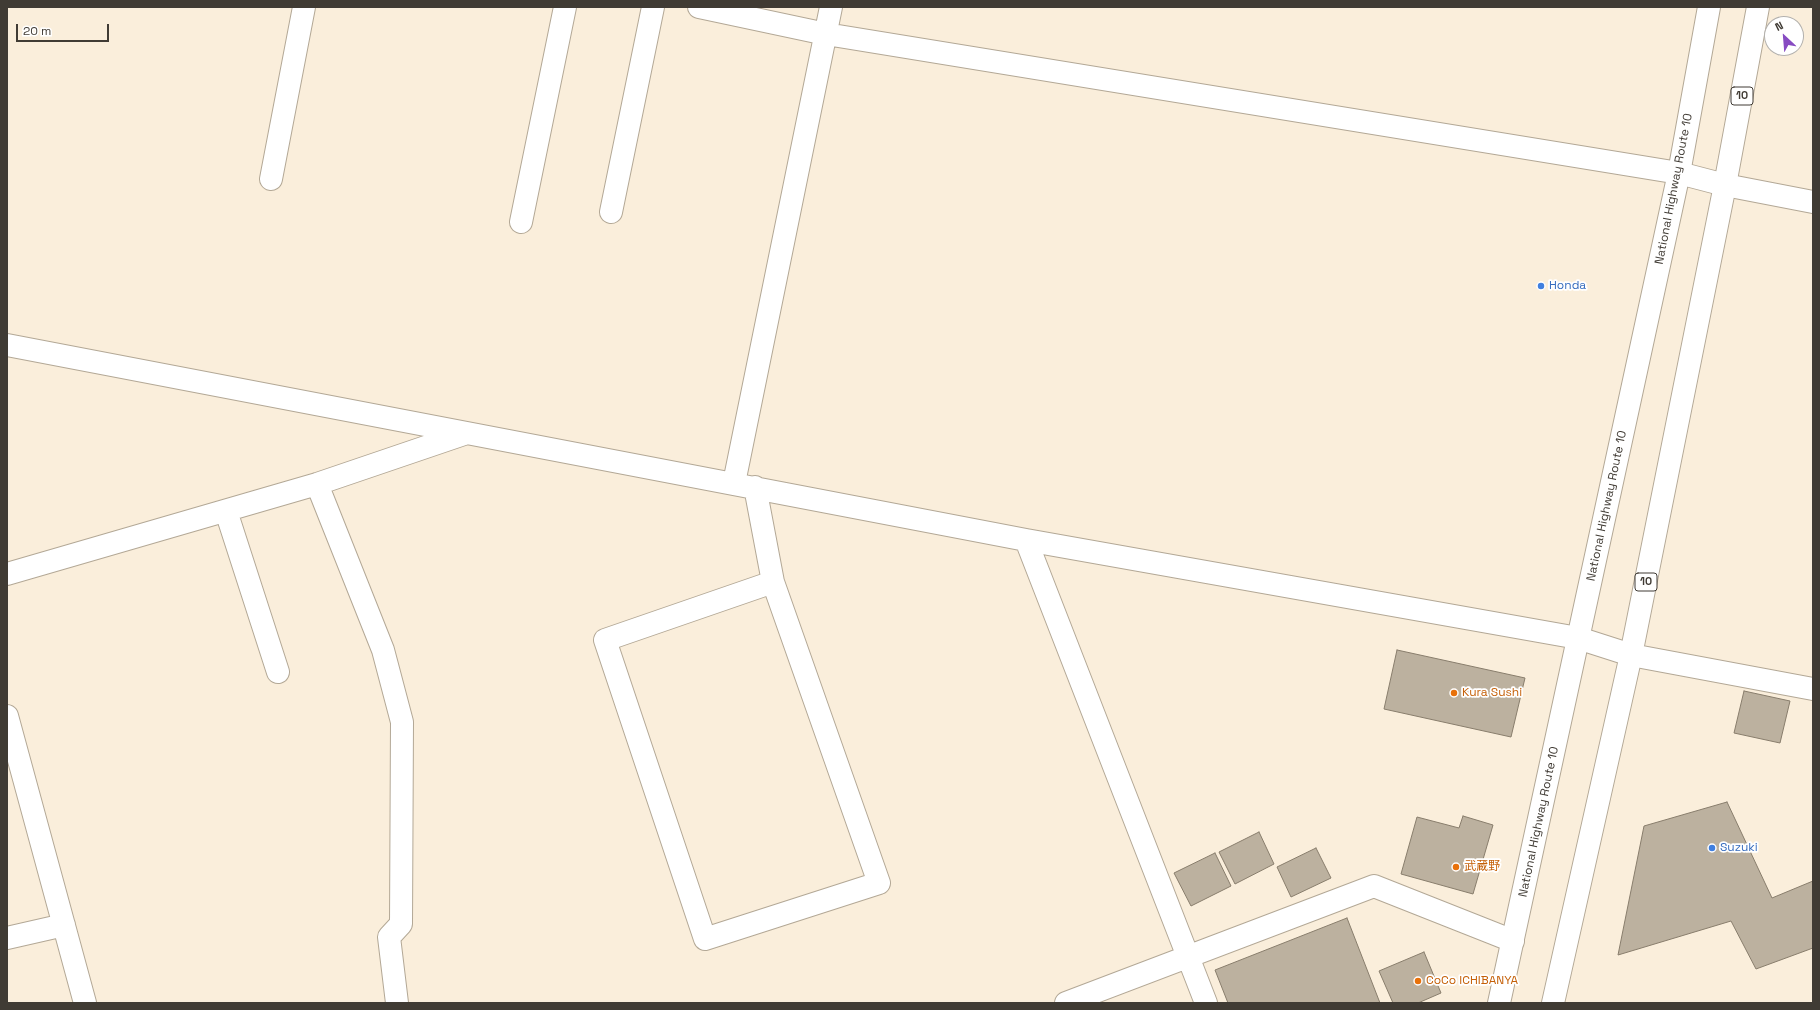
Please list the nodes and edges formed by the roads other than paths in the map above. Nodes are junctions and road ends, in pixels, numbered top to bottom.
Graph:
1 (304, 7) edge
2 (565, 7) edge
3 (653, 7) edge
4 (699, 7) edge
5 (831, 7) edge
6 (1709, 7) edge
7 (1758, 7) edge
8 (826, 34) junction
9 (1679, 173) junction
10 (271, 179) dead end
11 (1725, 185) junction
12 (1813, 202) edge
13 (611, 212) dead end
14 (522, 222) dead end
15 (7, 345) edge
16 (465, 434) junction
17 (734, 483) junction
18 (317, 484) junction
19 (755, 487) junction
20 (226, 510) junction
21 (1026, 540) junction
22 (7, 574) edge
23 (773, 582) junction
24 (1578, 638) junction
25 (1631, 655) junction
26 (278, 672) dead end
27 (1813, 689) edge
28 (7, 716) edge
29 (64, 925) junction
30 (7, 938) edge
31 (1513, 941) junction
32 (1188, 958) junction
33 (85, 1003) edge
34 (397, 1003) edge
35 (1066, 1003) edge
36 (1206, 1003) edge
37 (1499, 1003) edge
38 (1553, 1003) edge

1 - 10 main road
2 - 14 main road
3 - 13 main road
4 - 8 main road
5 - 8 main road
6 - 9 main road, National Highway Route 10
7 - 11 main road, 10
8 - 9 main road
8 - 17 main road
9 - 11 main road
9 - 24 main road, National Highway Route 10
11 - 12 main road
11 - 25 main road, 10
15 - 16 main road
16 - 17 main road
16 - 18 main road
17 - 19 main road
18 - 20 main road
18 - 34 main road
19 - 21 main road
19 - 23 main road
20 - 22 main road
20 - 26 main road
21 - 24 main road
21 - 32 main road
23 - 23 main road
24 - 25 main road
24 - 31 main road, National Highway Route 10
25 - 27 main road
25 - 38 main road, 10
28 - 29 main road
29 - 30 main road
29 - 33 main road
31 - 32 main road
31 - 37 main road, National Highway Route 10
32 - 35 main road
32 - 36 main road

